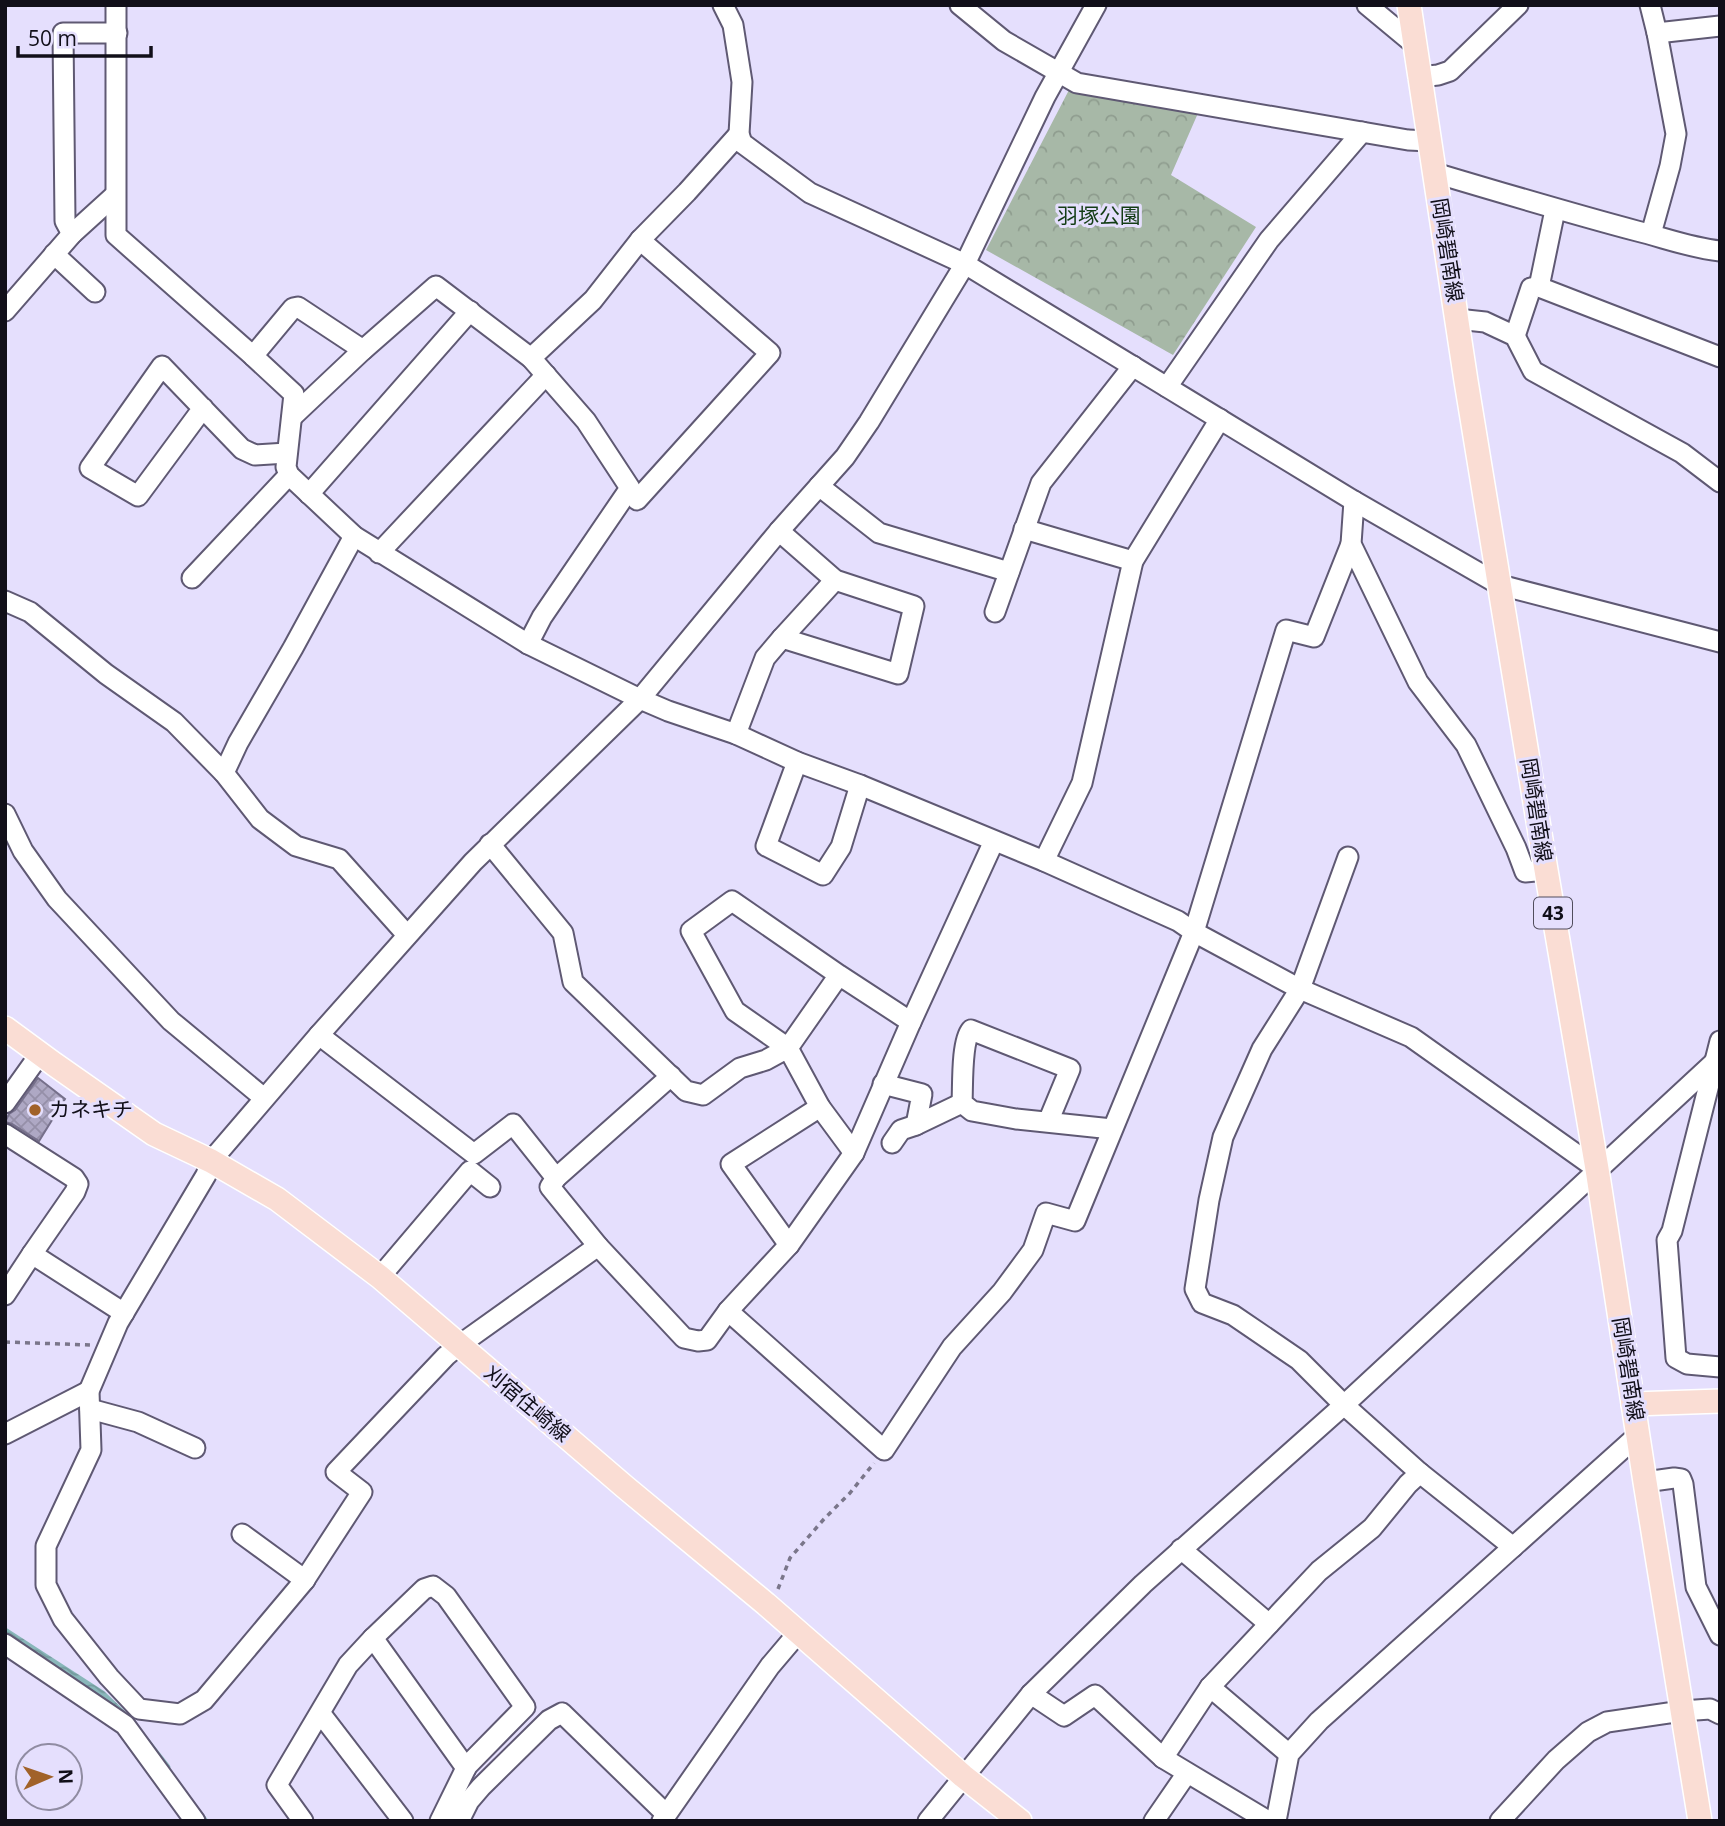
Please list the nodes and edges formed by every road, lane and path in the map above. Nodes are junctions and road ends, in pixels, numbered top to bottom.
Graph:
1 (116, 5) edge
2 (723, 5) edge
3 (960, 5) edge
4 (1096, 5) edge
5 (1367, 5) edge
6 (1409, 5) edge
7 (1518, 5) edge
8 (1650, 5) edge
9 (1720, 26) edge
10 (117, 33) junction
11 (1657, 33) junction
12 (1414, 44) junction
13 (1059, 73) junction
14 (1419, 77) junction
15 (1362, 132) junction
16 (739, 134) junction
17 (1430, 141) junction
18 (1435, 173) junction
19 (115, 195) junction
20 (1555, 210) junction
21 (72, 234) junction
22 (1651, 234) junction
23 (640, 240) junction
24 (1720, 251) edge
25 (54, 254) junction
26 (965, 264) junction
27 (1539, 287) junction
28 (94, 292) dead end
29 (5, 311) edge
30 (470, 311) junction
31 (1457, 319) junction
32 (1515, 336) junction
33 (363, 351) junction
34 (253, 356) junction
35 (1720, 357) edge
36 (531, 358) junction
37 (1133, 366) junction
38 (546, 375) junction
39 (1167, 387) junction
40 (204, 408) junction
41 (292, 417) junction
42 (1220, 419) junction
43 (287, 453) junction
44 (289, 475) junction
45 (1720, 482) edge
46 (819, 486) junction
47 (309, 494) junction
48 (637, 500) junction
49 (1354, 501) junction
50 (1024, 529) junction
51 (779, 531) junction
52 (354, 536) junction
53 (1351, 544) junction
54 (379, 553) junction
55 (1133, 561) junction
56 (1009, 572) junction
57 (192, 578) dead end
58 (835, 580) junction
59 (1500, 585) junction
60 (5, 601) edge
61 (995, 612) dead end
62 (782, 638) junction
63 (1720, 642) edge
64 (528, 644) junction
65 (640, 699) junction
66 (736, 734) junction
67 (797, 762) junction
68 (224, 773) junction
69 (860, 785) junction
70 (5, 814) edge
71 (994, 841) junction
72 (490, 844) junction
73 (1348, 857) dead end
74 (1044, 861) junction
75 (1546, 870) junction
76 (1195, 932) junction
77 (407, 935) junction
78 (839, 975) junction
79 (1300, 989) junction
80 (911, 1022) junction
81 (5, 1028) edge
82 (319, 1035) junction
83 (1720, 1041) edge
84 (788, 1048) junction
85 (40, 1054) junction
86 (1717, 1059) edge
87 (671, 1076) junction
88 (883, 1084) junction
89 (264, 1098) junction
90 (5, 1103) edge
91 (962, 1103) junction
92 (820, 1107) junction
93 (1048, 1122) junction
94 (916, 1125) junction
95 (1112, 1129) junction
96 (5, 1134) edge
97 (892, 1143) dead end
98 (854, 1153) junction
99 (211, 1161) junction
100 (1597, 1169) junction
101 (556, 1178) junction
102 (490, 1187) dead end
103 (789, 1245) junction
104 (598, 1246) junction
105 (32, 1254) junction
106 (380, 1277) junction
107 (5, 1295) edge
108 (728, 1311) junction
109 (124, 1312) junction
110 (5, 1342) edge
111 (99, 1345) dead end
112 (458, 1346) junction
113 (1720, 1367) edge
114 (90, 1400) junction
115 (1720, 1401) edge
116 (1633, 1404) junction
117 (1344, 1405) junction
118 (5, 1434) edge
119 (1638, 1435) junction
120 (195, 1448) dead end
121 (884, 1450) junction
122 (1420, 1473) junction
123 (1645, 1482) junction
124 (242, 1534) dead end
125 (1513, 1547) junction
126 (1181, 1549) junction
127 (305, 1580) junction
128 (766, 1604) junction
129 (1269, 1624) junction
130 (798, 1633) junction
131 (1720, 1635) edge
132 (373, 1638) junction
133 (5, 1644) edge
134 (1210, 1687) junction
135 (1031, 1694) junction
136 (139, 1709) junction
137 (1682, 1711) junction
138 (321, 1714) junction
139 (1720, 1714) edge
140 (124, 1725) junction
141 (1289, 1754) junction
142 (1163, 1758) junction
143 (466, 1768) junction
144 (1187, 1773) junction
145 (963, 1776) junction
146 (664, 1817) edge
147 (195, 1821) edge
148 (303, 1821) edge
149 (402, 1821) edge
150 (440, 1821) edge
151 (459, 1821) edge
152 (928, 1821) edge
153 (1020, 1821) edge
154 (1154, 1821) edge
155 (1268, 1821) edge
156 (1276, 1821) edge
157 (1500, 1821) edge
158 (1700, 1821) edge

1 - 10 street
2 - 16 street
3 - 13 street
4 - 13 street
5 - 12 street
6 - 12 main road, 岡崎碧南線 / 43
7 - 14 street
8 - 11 street
9 - 11 street
10 - 19 street
10 - 21 street
11 - 22 street
12 - 14 main road, 岡崎碧南線 / 43
13 - 15 street
13 - 26 street
14 - 17 main road, 岡崎碧南線 / 43
15 - 17 street
15 - 39 street
16 - 23 street
16 - 26 street
17 - 18 main road, 岡崎碧南線 / 43
18 - 20 street
18 - 31 main road, 岡崎碧南線 / 43
19 - 21 street
19 - 34 street
20 - 22 street
20 - 27 street
21 - 25 street
22 - 24 street
23 - 36 street
23 - 48 street
25 - 28 street
25 - 29 street
26 - 37 street
26 - 46 street
27 - 32 street
27 - 35 street
30 - 33 street
30 - 36 street
30 - 47 street
31 - 32 street
31 - 59 main road, 岡崎碧南線 / 43
32 - 45 street
33 - 34 street
33 - 41 street
34 - 41 street
36 - 38 street
37 - 39 street
37 - 50 street
38 - 48 street
38 - 54 street
39 - 42 street
40 - 40 street
40 - 43 street
41 - 43 street
42 - 49 street
42 - 55 street
43 - 44 street
44 - 47 street
44 - 57 street
46 - 51 street
46 - 56 street
47 - 52 street
48 - 64 street
49 - 53 street
49 - 59 street
50 - 55 street
50 - 56 street
51 - 58 street
51 - 65 street
52 - 54 street
52 - 68 street
53 - 75 street
53 - 76 street
54 - 64 street
55 - 74 street
56 - 61 street
58 - 62 street
58 - 62 street
59 - 63 street
59 - 75 main road, 岡崎碧南線 / 43
60 - 68 street
62 - 66 street
64 - 65 street
65 - 66 street
65 - 72 street
66 - 67 street
67 - 69 street
67 - 69 street
68 - 77 street
69 - 71 street
70 - 89 street
71 - 74 street
71 - 80 street
72 - 77 street
72 - 87 street
73 - 79 street
74 - 76 street
75 - 100 main road, 岡崎碧南線 / 43
76 - 79 street
76 - 95 street
77 - 82 street
78 - 80 street
78 - 84 street
78 - 84 street
79 - 100 street
79 - 117 street
80 - 88 street
81 - 85 main road, 刈宿住崎線
82 - 89 street
82 - 101 street
83 - 86 street
84 - 87 street
84 - 92 street
85 - 90 street
85 - 99 main road, 刈宿住崎線
86 - 100 street
86 - 113 street
87 - 101 street
88 - 94 street
88 - 98 street
89 - 99 street
91 - 93 street
91 - 93 street
91 - 94 street
92 - 98 street
92 - 103 street
93 - 95 street
94 - 97 street
95 - 121 street
96 - 105 street
98 - 103 street
99 - 106 main road, 刈宿住崎線
99 - 109 street
100 - 116 main road, 岡崎碧南線 / 43
100 - 117 street
101 - 104 street
102 - 106 street
103 - 108 street
104 - 108 street
104 - 112 street
105 - 107 street
105 - 109 street
106 - 112 main road, 刈宿住崎線
108 - 121 street
109 - 114 street
110 - 111 path
112 - 127 street
112 - 128 main road, 刈宿住崎線
114 - 118 street
114 - 120 street
114 - 136 street
115 - 116 main road
116 - 119 main road, 岡崎碧南線 / 43
117 - 122 street
117 - 126 street
119 - 123 main road, 岡崎碧南線 / 43
119 - 125 street
121 - 128 path
122 - 125 street
122 - 129 street
123 - 131 street
123 - 137 main road, 岡崎碧南線 / 43
124 - 127 street
125 - 141 street
126 - 129 street
126 - 135 street
127 - 136 street
128 - 130 main road, 刈宿住崎線
129 - 134 street
130 - 145 main road, 刈宿住崎線
130 - 146 street
132 - 138 street
132 - 143 street
132 - 143 street
133 - 140 street
134 - 141 street
134 - 142 street
135 - 142 street
135 - 145 street
136 - 140 street
137 - 139 street
137 - 157 street
137 - 158 main road, 岡崎碧南線 / 43
138 - 148 street
138 - 149 street
140 - 147 street
141 - 156 street
142 - 144 street
143 - 150 street
144 - 154 street
144 - 155 street
145 - 152 street
145 - 153 main road, 刈宿住崎線
146 - 151 street

